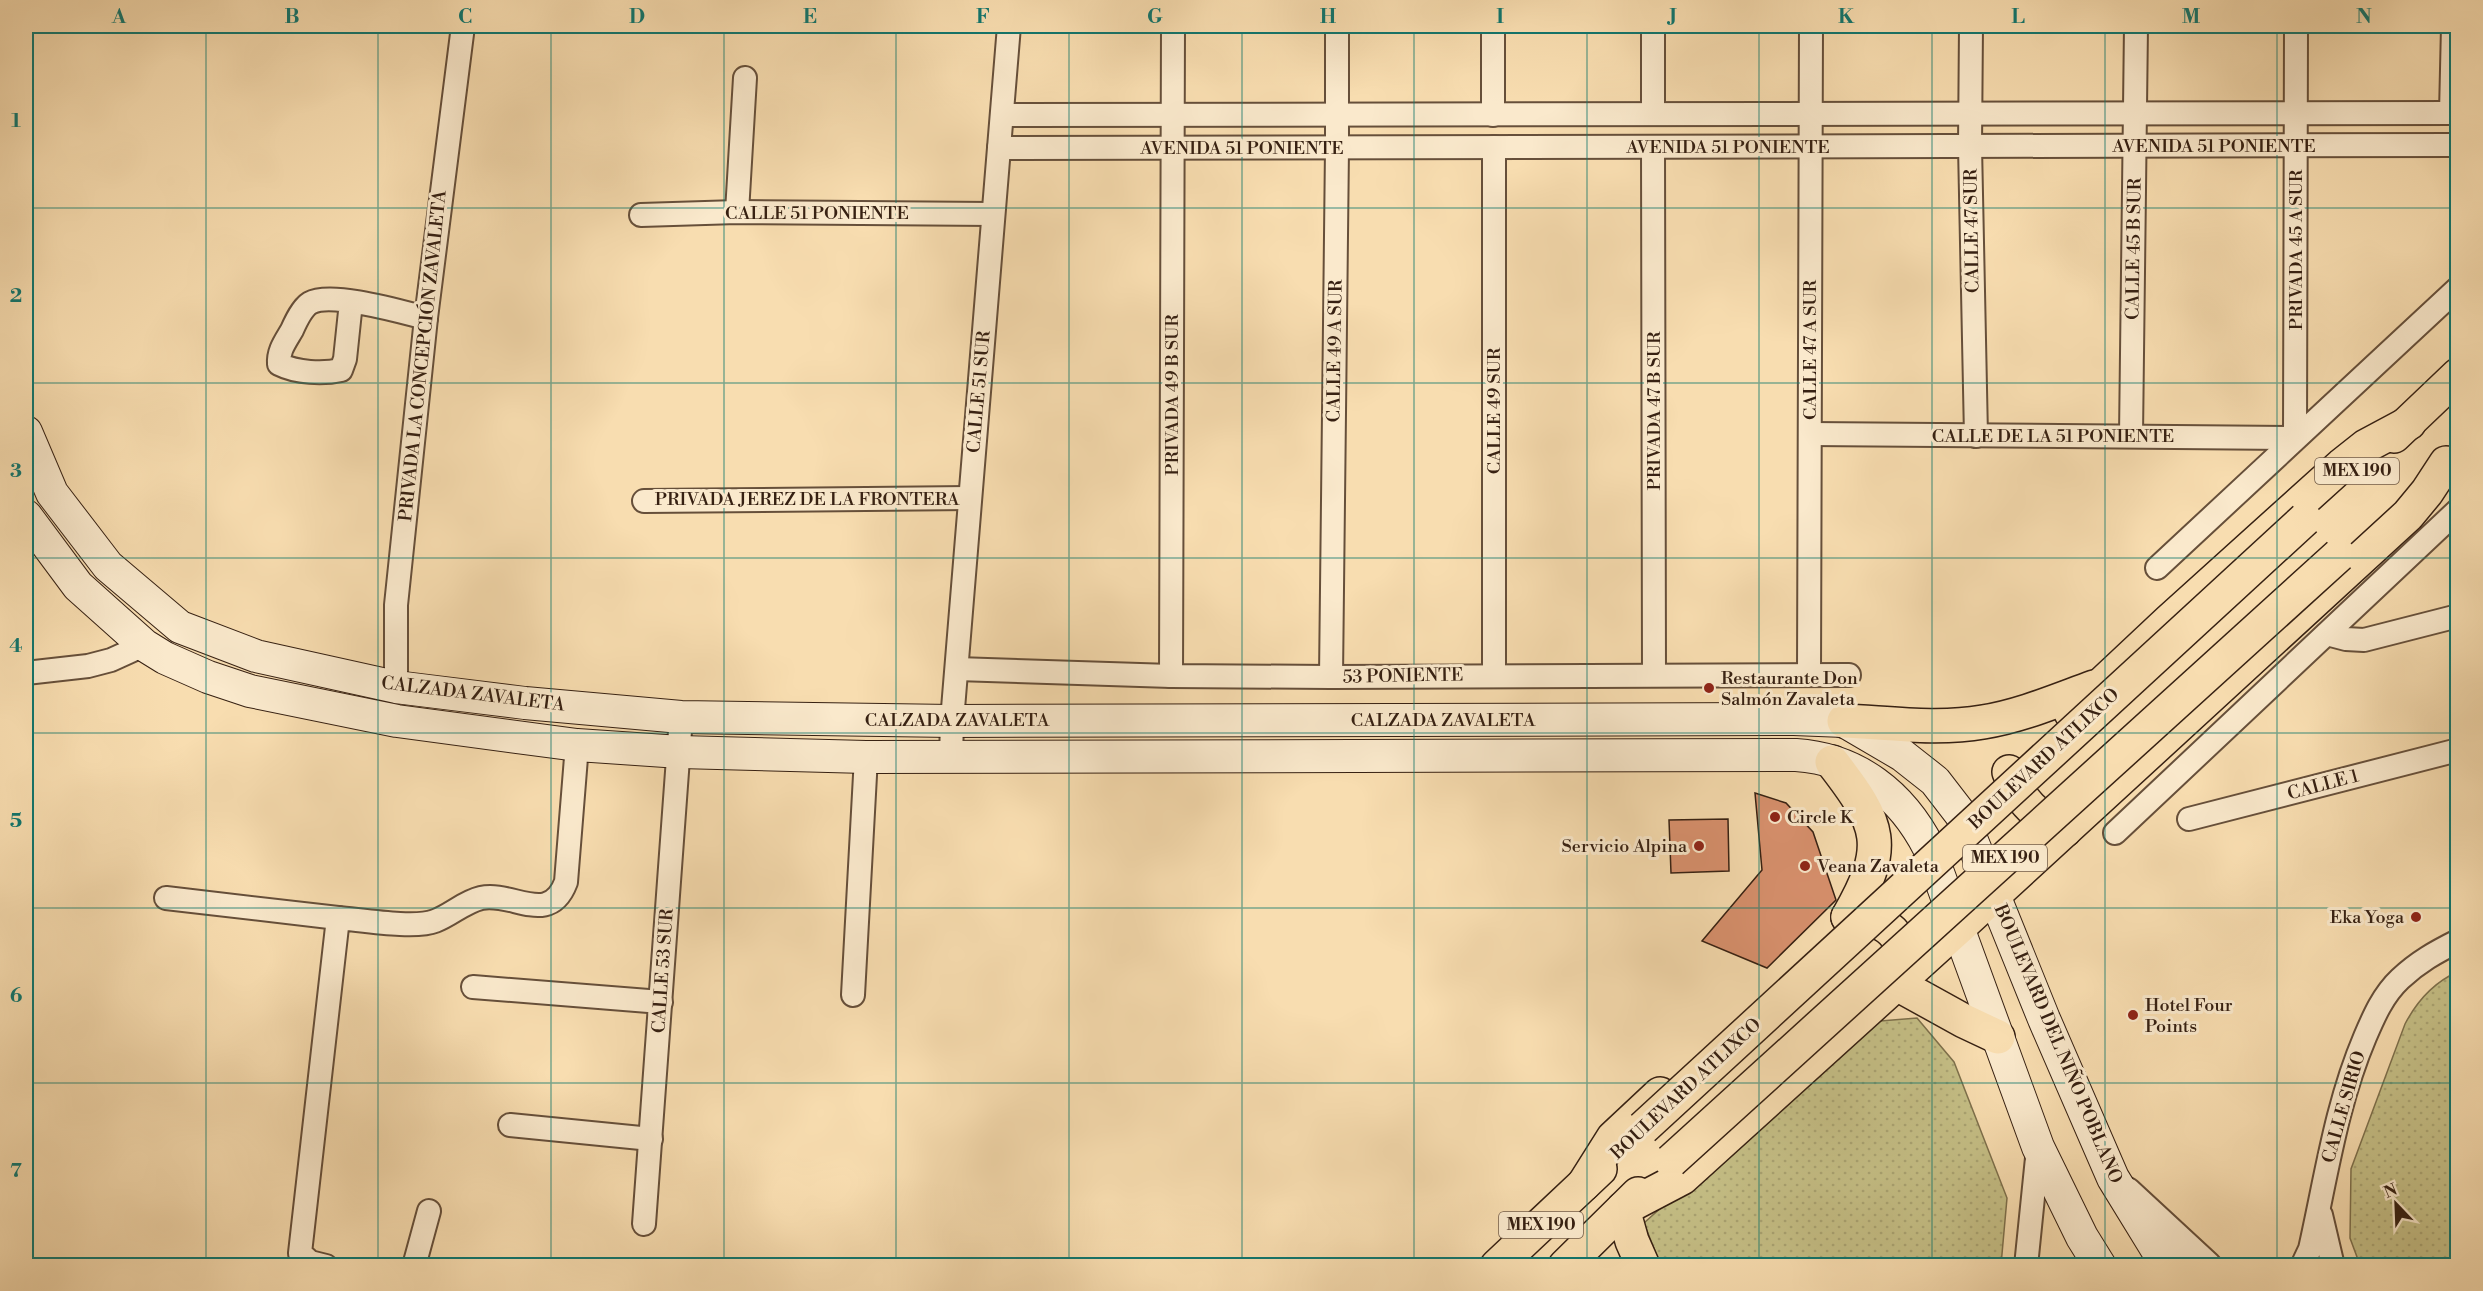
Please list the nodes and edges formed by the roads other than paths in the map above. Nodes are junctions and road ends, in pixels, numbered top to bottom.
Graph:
1 (463, 26) edge
2 (1009, 26) edge
3 (1173, 26) edge
4 (1337, 26) edge
5 (1493, 26) edge
6 (1653, 26) edge
7 (1811, 26) edge
8 (1971, 26) edge
9 (2136, 26) edge
10 (2296, 26) edge
11 (2453, 26) edge
12 (745, 78) dead end
13 (2296, 113) junction
14 (2454, 113) edge
15 (1653, 114) junction
16 (1811, 114) junction
17 (1970, 114) junction
18 (2137, 114) junction
19 (1002, 115) junction
20 (1173, 115) junction
21 (1337, 115) junction
22 (1493, 115) junction
23 (2457, 145) edge
24 (1970, 146) junction
25 (2136, 146) junction
26 (2296, 146) junction
27 (1337, 147) junction
28 (1494, 147) junction
29 (1653, 147) junction
30 (1811, 147) junction
31 (999, 148) junction
32 (1173, 148) junction
33 (737, 212) junction
34 (993, 214) junction
35 (641, 215) dead end
36 (2457, 288) edge
37 (351, 302) dead end
38 (426, 318) junction
39 (2457, 375) edge
40 (2409, 423) junction
41 (26, 432) edge
42 (1810, 434) junction
43 (1976, 436) junction
44 (2131, 436) junction
45 (2295, 438) junction
46 (2452, 457) edge
47 (970, 498) junction
48 (644, 501) dead end
49 (2457, 510) edge
50 (26, 516) edge
51 (2157, 568) dead end
52 (2457, 616) edge
53 (2327, 634) junction
54 (144, 645) junction
55 (957, 669) junction
56 (26, 673) edge
57 (1809, 674) junction
58 (1494, 675) junction
59 (1654, 675) junction
60 (1849, 675) dead end
61 (1171, 676) junction
62 (1331, 677) junction
63 (2101, 684) junction
64 (396, 687) junction
65 (681, 717) junction
66 (952, 721) junction
67 (1844, 721) junction
68 (577, 745) junction
69 (2457, 750) edge
70 (680, 752) junction
71 (866, 757) junction
72 (951, 758) junction
73 (1832, 762) junction
74 (2009, 772) junction
75 (1962, 816) junction
76 (2189, 819) dead end
77 (2065, 830) junction
78 (2115, 833) dead end
79 (1929, 848) junction
80 (1995, 894) junction
81 (166, 898) dead end
82 (1848, 917) junction
83 (338, 918) junction
84 (1958, 928) junction
85 (2457, 941) edge
86 (1897, 984) junction
87 (473, 987) dead end
88 (854, 995) dead end
89 (661, 1002) junction
90 (1998, 1037) junction
91 (510, 1125) dead end
92 (651, 1139) junction
93 (2038, 1147) junction
94 (2113, 1178) junction
95 (1584, 1184) junction
96 (2320, 1207) junction
97 (1623, 1209) junction
98 (429, 1211) dead end
99 (644, 1224) dead end
100 (326, 1266) edge
101 (414, 1266) edge
102 (1497, 1266) edge
103 (1565, 1266) edge
104 (1643, 1266) edge
105 (2026, 1266) edge
106 (2100, 1266) edge
107 (2167, 1266) edge
108 (2207, 1266) edge
109 (2302, 1266) edge
110 (2333, 1266) edge

1 - 38 street, PRIVADA LA CONCEPCIÓN ZAVALETA
2 - 19 street, CALLE 51 SUR
3 - 20 street, PRIVADA 49 B SUR
4 - 21 street, CALLE 49 A SUR
5 - 22 street
6 - 15 street
7 - 16 street, CALLE 47 A SUR
8 - 17 street, CALLE 47 SUR
9 - 18 street, CALLE 45 B SUR
10 - 13 street, PRIVADA 45 A SUR
11 - 14 street
12 - 33 street
13 - 14 street, AVENIDA 51 PONIENTE
13 - 18 street, AVENIDA 51 PONIENTE
13 - 26 street, PRIVADA 45 A SUR
15 - 16 street, AVENIDA 51 PONIENTE
15 - 22 street, AVENIDA 51 PONIENTE
16 - 17 street, AVENIDA 51 PONIENTE
16 - 30 street, CALLE 47 A SUR
17 - 18 street, AVENIDA 51 PONIENTE
17 - 24 street, CALLE 47 SUR
18 - 25 street, CALLE 45 B SUR
19 - 20 street, AVENIDA 51 PONIENTE
19 - 31 street, CALLE 51 SUR
20 - 21 street, AVENIDA 51 PONIENTE
20 - 32 street, PRIVADA 49 B SUR
21 - 22 street, AVENIDA 51 PONIENTE
21 - 27 street, CALLE 49 A SUR
23 - 26 street, AVENIDA 51 PONIENTE
24 - 25 street, AVENIDA 51 PONIENTE
24 - 30 street, AVENIDA 51 PONIENTE
24 - 43 street, CALLE 47 SUR
25 - 26 street, AVENIDA 51 PONIENTE
25 - 44 street, CALLE 45 B SUR
26 - 45 street, PRIVADA 45 A SUR
27 - 28 street, AVENIDA 51 PONIENTE
27 - 32 street, AVENIDA 51 PONIENTE
27 - 62 street, CALLE 49 A SUR
28 - 29 street, AVENIDA 51 PONIENTE
28 - 58 street, CALLE 49 SUR
29 - 30 street, AVENIDA 51 PONIENTE
29 - 59 street, PRIVADA 47 B SUR
30 - 42 street, CALLE 47 A SUR
31 - 32 street, AVENIDA 51 PONIENTE
31 - 34 street, CALLE 51 SUR
32 - 61 street, PRIVADA 49 B SUR
33 - 34 street, CALLE 51 PONIENTE
33 - 35 street, CALLE 51 PONIENTE
34 - 47 street, CALLE 51 SUR
36 - 45 street
37 - 38 street
38 - 64 street, PRIVADA LA CONCEPCIÓN ZAVALETA
39 - 40 main road, BOULEVARD ATLIXCO / MEX 190
40 - 63 main road
40 - 95 main road, BOULEVARD ATLIXCO / MEX 190, bridge
41 - 64 main road, CALZADA ZAVALETA
42 - 43 street, CALLE DE LA 51 PONIENTE
42 - 57 street, CALLE 47 A SUR
43 - 44 street, CALLE DE LA 51 PONIENTE
44 - 45 street, CALLE DE LA 51 PONIENTE
45 - 51 street
46 - 77 main road
46 - 97 main road, MEX 190, bridge
47 - 48 street, PRIVADA JEREZ DE LA FRONTERA
47 - 55 street, CALLE 51 SUR
49 - 53 street
50 - 54 main road, CALZADA ZAVALETA
52 - 53 street
53 - 78 street
54 - 56 street
54 - 68 main road, CALZADA ZAVALETA
55 - 61 street, 53 PONIENTE
55 - 66 street, CALLE 51 SUR
57 - 59 street, 53 PONIENTE
57 - 60 street, 53 PONIENTE
58 - 59 street, 53 PONIENTE
58 - 62 street, 53 PONIENTE
61 - 62 street, 53 PONIENTE
63 - 67 main road
63 - 74 main road
64 - 65 main road, CALZADA ZAVALETA
65 - 66 main road, CALZADA ZAVALETA
65 - 70 street, CALLE 53 SUR
66 - 67 main road, CALZADA ZAVALETA
66 - 72 street, CALLE 51 SUR
67 - 75 main road, CALZADA ZAVALETA
68 - 70 main road, CALZADA ZAVALETA
68 - 83 street
69 - 76 street, CALLE 1
70 - 71 main road, CALZADA ZAVALETA
70 - 89 street, CALLE 53 SUR
71 - 72 main road, CALZADA ZAVALETA
71 - 88 street
72 - 73 main road, CALZADA ZAVALETA
73 - 79 main road, CALZADA ZAVALETA
73 - 82 main road
74 - 75 main road
74 - 77 main road
75 - 79 main road
75 - 80 main road, BOULEVARD DEL NIÑO POBLANO
77 - 80 main road
79 - 82 main road
79 - 84 main road
80 - 84 main road
80 - 94 main road, BOULEVARD DEL NIÑO POBLANO
81 - 83 street
82 - 86 main road
82 - 95 main road
83 - 100 street
84 - 86 main road
84 - 90 main road
85 - 96 street, CALLE SIRIO
86 - 90 main road
86 - 97 main road
87 - 89 street
89 - 92 street, CALLE 53 SUR
90 - 93 main road
91 - 92 street
92 - 99 street, CALLE 53 SUR
93 - 105 street
93 - 106 main road
94 - 107 main road, BOULEVARD DEL NIÑO POBLANO
94 - 108 street
95 - 102 main road, BOULEVARD ATLIXCO / MEX 190
96 - 109 street, CALLE SIRIO
96 - 110 street, CALLE SIRIO
97 - 103 main road, MEX 190
97 - 104 main road
98 - 101 street

